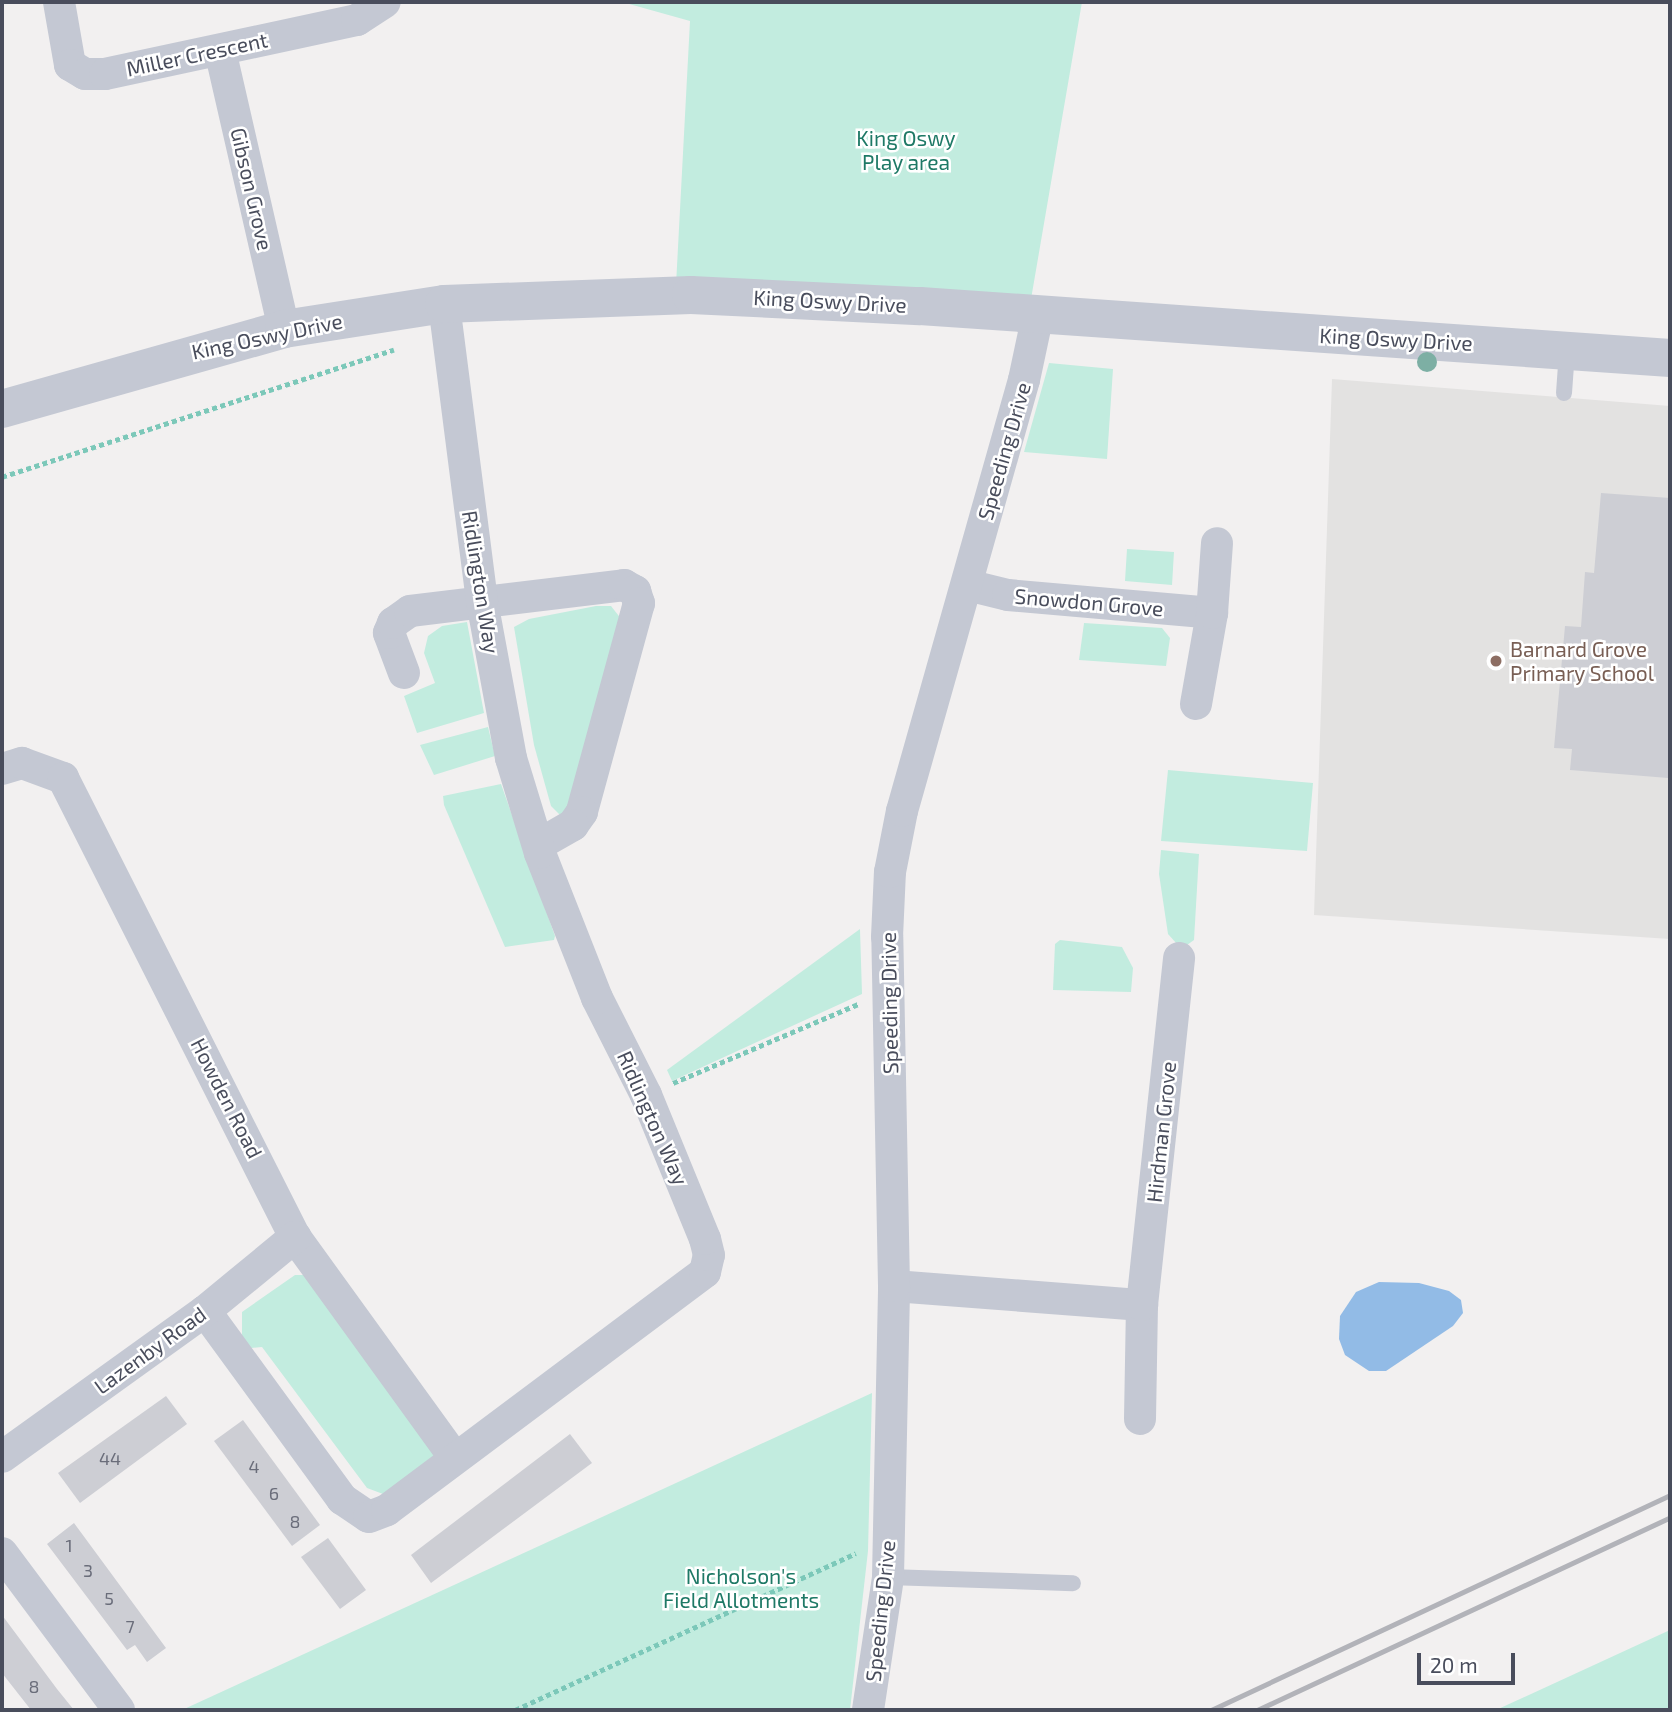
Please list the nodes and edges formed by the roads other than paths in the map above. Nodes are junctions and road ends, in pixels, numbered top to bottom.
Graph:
1 (59, 2) edge
2 (385, 2) edge
3 (220, 50) junction
4 (1038, 314) junction
5 (446, 319) junction
6 (284, 329) junction
7 (1568, 349) junction
8 (1670, 358) edge
9 (1564, 393) dead end
10 (2, 409) edge
11 (1217, 543) dead end
12 (967, 585) junction
13 (482, 601) junction
14 (1212, 613) junction
15 (404, 673) dead end
16 (1196, 704) dead end
17 (2, 769) edge
18 (538, 845) junction
19 (1179, 958) dead end
20 (295, 1237) junction
21 (894, 1286) junction
22 (1142, 1305) junction
23 (205, 1311) junction
24 (1140, 1419) dead end
25 (2, 1457) edge
26 (454, 1457) junction
27 (2, 1553) edge
28 (888, 1577) junction
29 (1073, 1583) dead end
30 (119, 1710) edge
31 (869, 1710) edge

1 - 3 street, Miller Crescent
2 - 3 street, Miller Crescent
3 - 6 street, Gibson Grove
4 - 5 street, King Oswy Drive
4 - 7 street, King Oswy Drive
4 - 12 street, Speeding Drive
5 - 6 street, King Oswy Drive
5 - 13 street, Ridlington Way
6 - 10 street, King Oswy Drive
7 - 8 street, King Oswy Drive
7 - 9 lane
11 - 14 street
12 - 14 street, Snowdon Grove
12 - 21 street, Speeding Drive
13 - 15 street
13 - 18 street, Ridlington Way
13 - 18 street
14 - 16 street
17 - 20 street, Howden Road
18 - 26 street, Ridlington Way
19 - 22 street, Hirdman Grove
20 - 23 street, Lazenby Road
20 - 26 street, Howden Road
21 - 22 street
21 - 28 street, Speeding Drive
22 - 24 street, Hirdman Grove
23 - 25 street, Lazenby Road
23 - 26 street, Ridlington Way
27 - 30 street
28 - 29 lane
28 - 31 street, Speeding Drive

